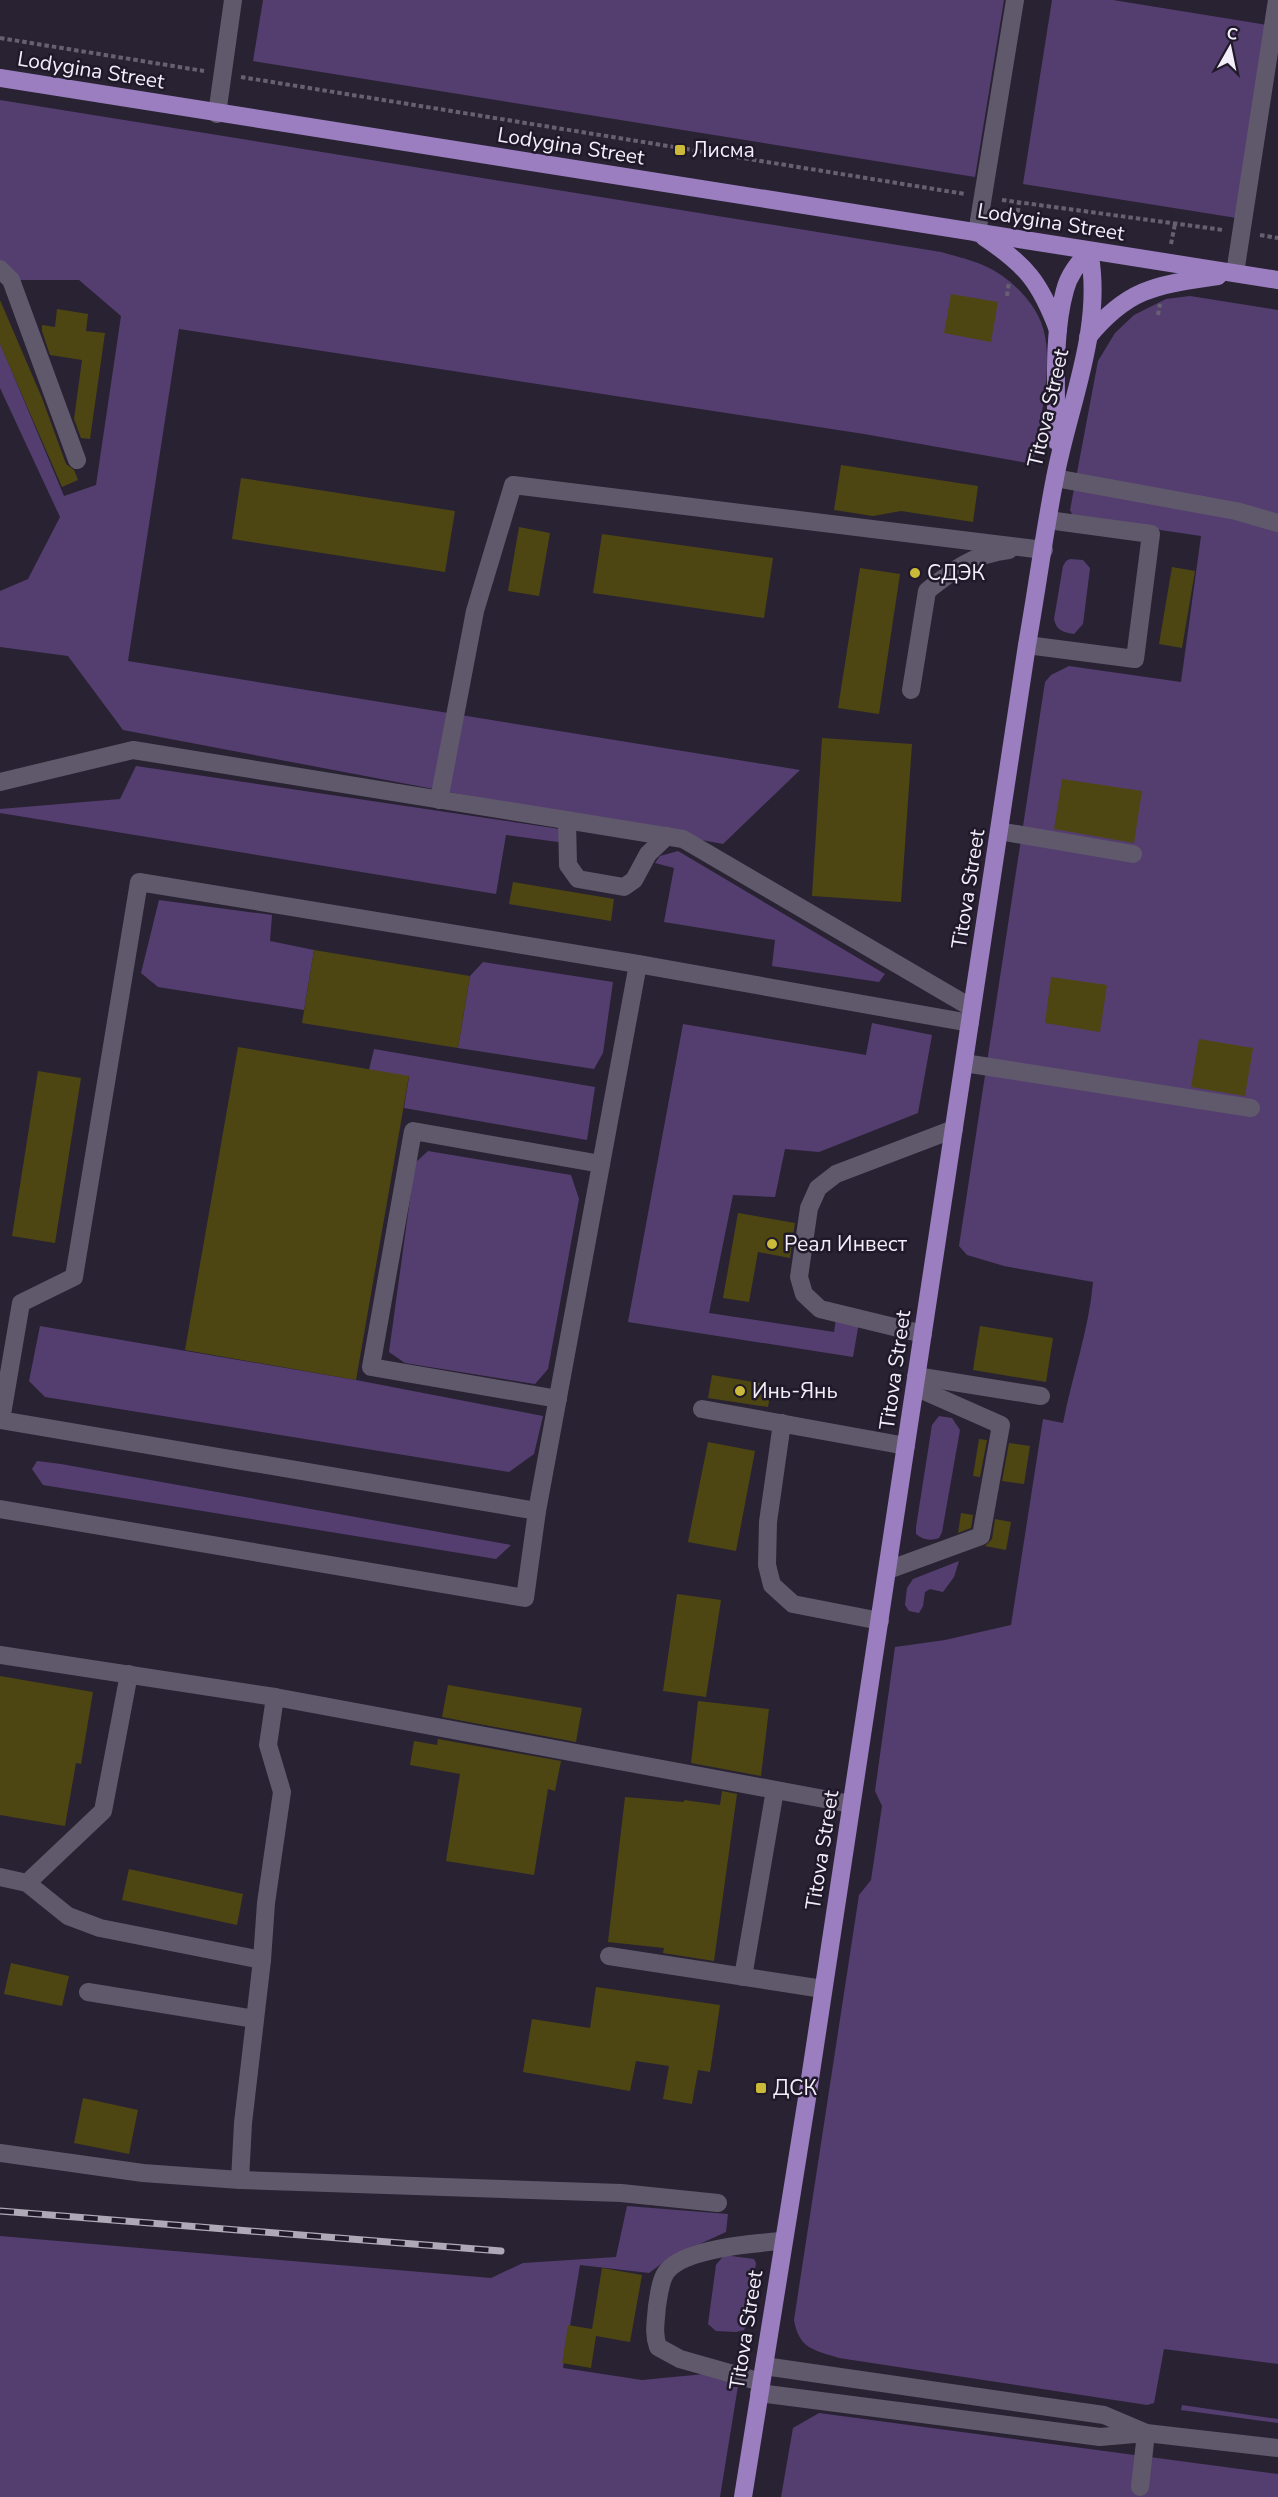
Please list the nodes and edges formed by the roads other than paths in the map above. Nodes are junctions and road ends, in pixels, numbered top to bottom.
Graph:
1 (233, 0) edge
2 (1015, 0) edge
3 (1277, 0) edge
4 (0, 78) edge
5 (217, 114) junction
6 (977, 233) junction
7 (1089, 251) junction
8 (0, 269) edge
9 (1235, 273) junction
10 (1278, 280) edge
11 (1059, 332) junction
12 (1088, 338) junction
13 (76, 460) dead end
14 (1055, 478) junction
15 (1048, 520) junction
16 (1278, 523) edge
17 (1025, 548) junction
18 (1044, 550) junction
19 (1027, 645) junction
20 (911, 690) dead end
21 (0, 782) edge
22 (439, 800) junction
23 (567, 820) junction
24 (999, 831) junction
25 (667, 836) junction
26 (1132, 854) dead end
27 (638, 964) junction
28 (971, 1016) junction
29 (964, 1063) junction
30 (1251, 1108) dead end
31 (954, 1130) junction
32 (601, 1164) junction
33 (923, 1334) junction
34 (916, 1382) junction
35 (1041, 1396) dead end
36 (558, 1399) junction
37 (702, 1409) dead end
38 (1, 1424) edge
39 (782, 1424) junction
40 (906, 1446) junction
41 (0, 1509) edge
42 (537, 1511) junction
43 (888, 1570) junction
44 (880, 1621) junction
45 (0, 1655) edge
46 (129, 1674) junction
47 (275, 1697) junction
48 (775, 1790) junction
49 (852, 1804) junction
50 (0, 1877) edge
51 (27, 1883) junction
52 (609, 1956) dead end
53 (262, 1960) junction
54 (743, 1977) junction
55 (823, 1989) junction
56 (88, 1992) dead end
57 (255, 2019) junction
58 (0, 2152) edge
59 (240, 2180) junction
60 (718, 2203) dead end
61 (783, 2241) junction
62 (761, 2380) junction
63 (1146, 2433) junction
64 (1278, 2448) edge
65 (1140, 2487) dead end
66 (743, 2497) edge

1 - 5 street
2 - 6 street
3 - 9 street
4 - 5 main road, Lodygina Street
5 - 6 main road, Lodygina Street
6 - 7 main road, Lodygina Street
6 - 11 main road
7 - 9 main road, Lodygina Street
7 - 11 main road
7 - 12 main road, Titova Street
8 - 13 street
9 - 10 main road, Lodygina Street
9 - 12 main road
11 - 14 main road
12 - 14 main road, Titova Street
14 - 15 main road, Titova Street
14 - 16 street
15 - 18 main road, Titova Street
15 - 19 street
17 - 18 street
17 - 20 street
17 - 22 street
18 - 19 main road, Titova Street
19 - 24 main road, Titova Street
21 - 22 street
22 - 23 street
23 - 25 street
23 - 25 street
24 - 26 street
24 - 28 main road, Titova Street
25 - 28 street
27 - 28 street
27 - 32 street
27 - 38 street
28 - 29 main road, Titova Street
29 - 30 street
29 - 31 main road, Titova Street
31 - 33 main road, Titova Street
31 - 33 street
32 - 36 street
32 - 36 street
33 - 34 main road, Titova Street
34 - 35 street
34 - 40 main road, Titova Street
34 - 43 street
36 - 42 street
37 - 39 street
38 - 42 street
39 - 40 street
39 - 44 street
40 - 43 main road, Titova Street
41 - 42 street
43 - 44 main road, Titova Street
44 - 49 main road, Titova Street
45 - 46 street
46 - 47 street
46 - 51 street
47 - 48 street
47 - 53 street
48 - 49 street
48 - 54 street
49 - 55 main road, Titova Street
50 - 51 street
51 - 53 street
52 - 54 street
53 - 57 street
54 - 55 street
55 - 61 main road, Titova Street
56 - 57 street
57 - 59 street
58 - 59 street
59 - 60 street
61 - 62 main road, Titova Street
61 - 62 street
62 - 63 street
62 - 63 street
62 - 66 main road, Titova Street
63 - 64 street
63 - 65 street

